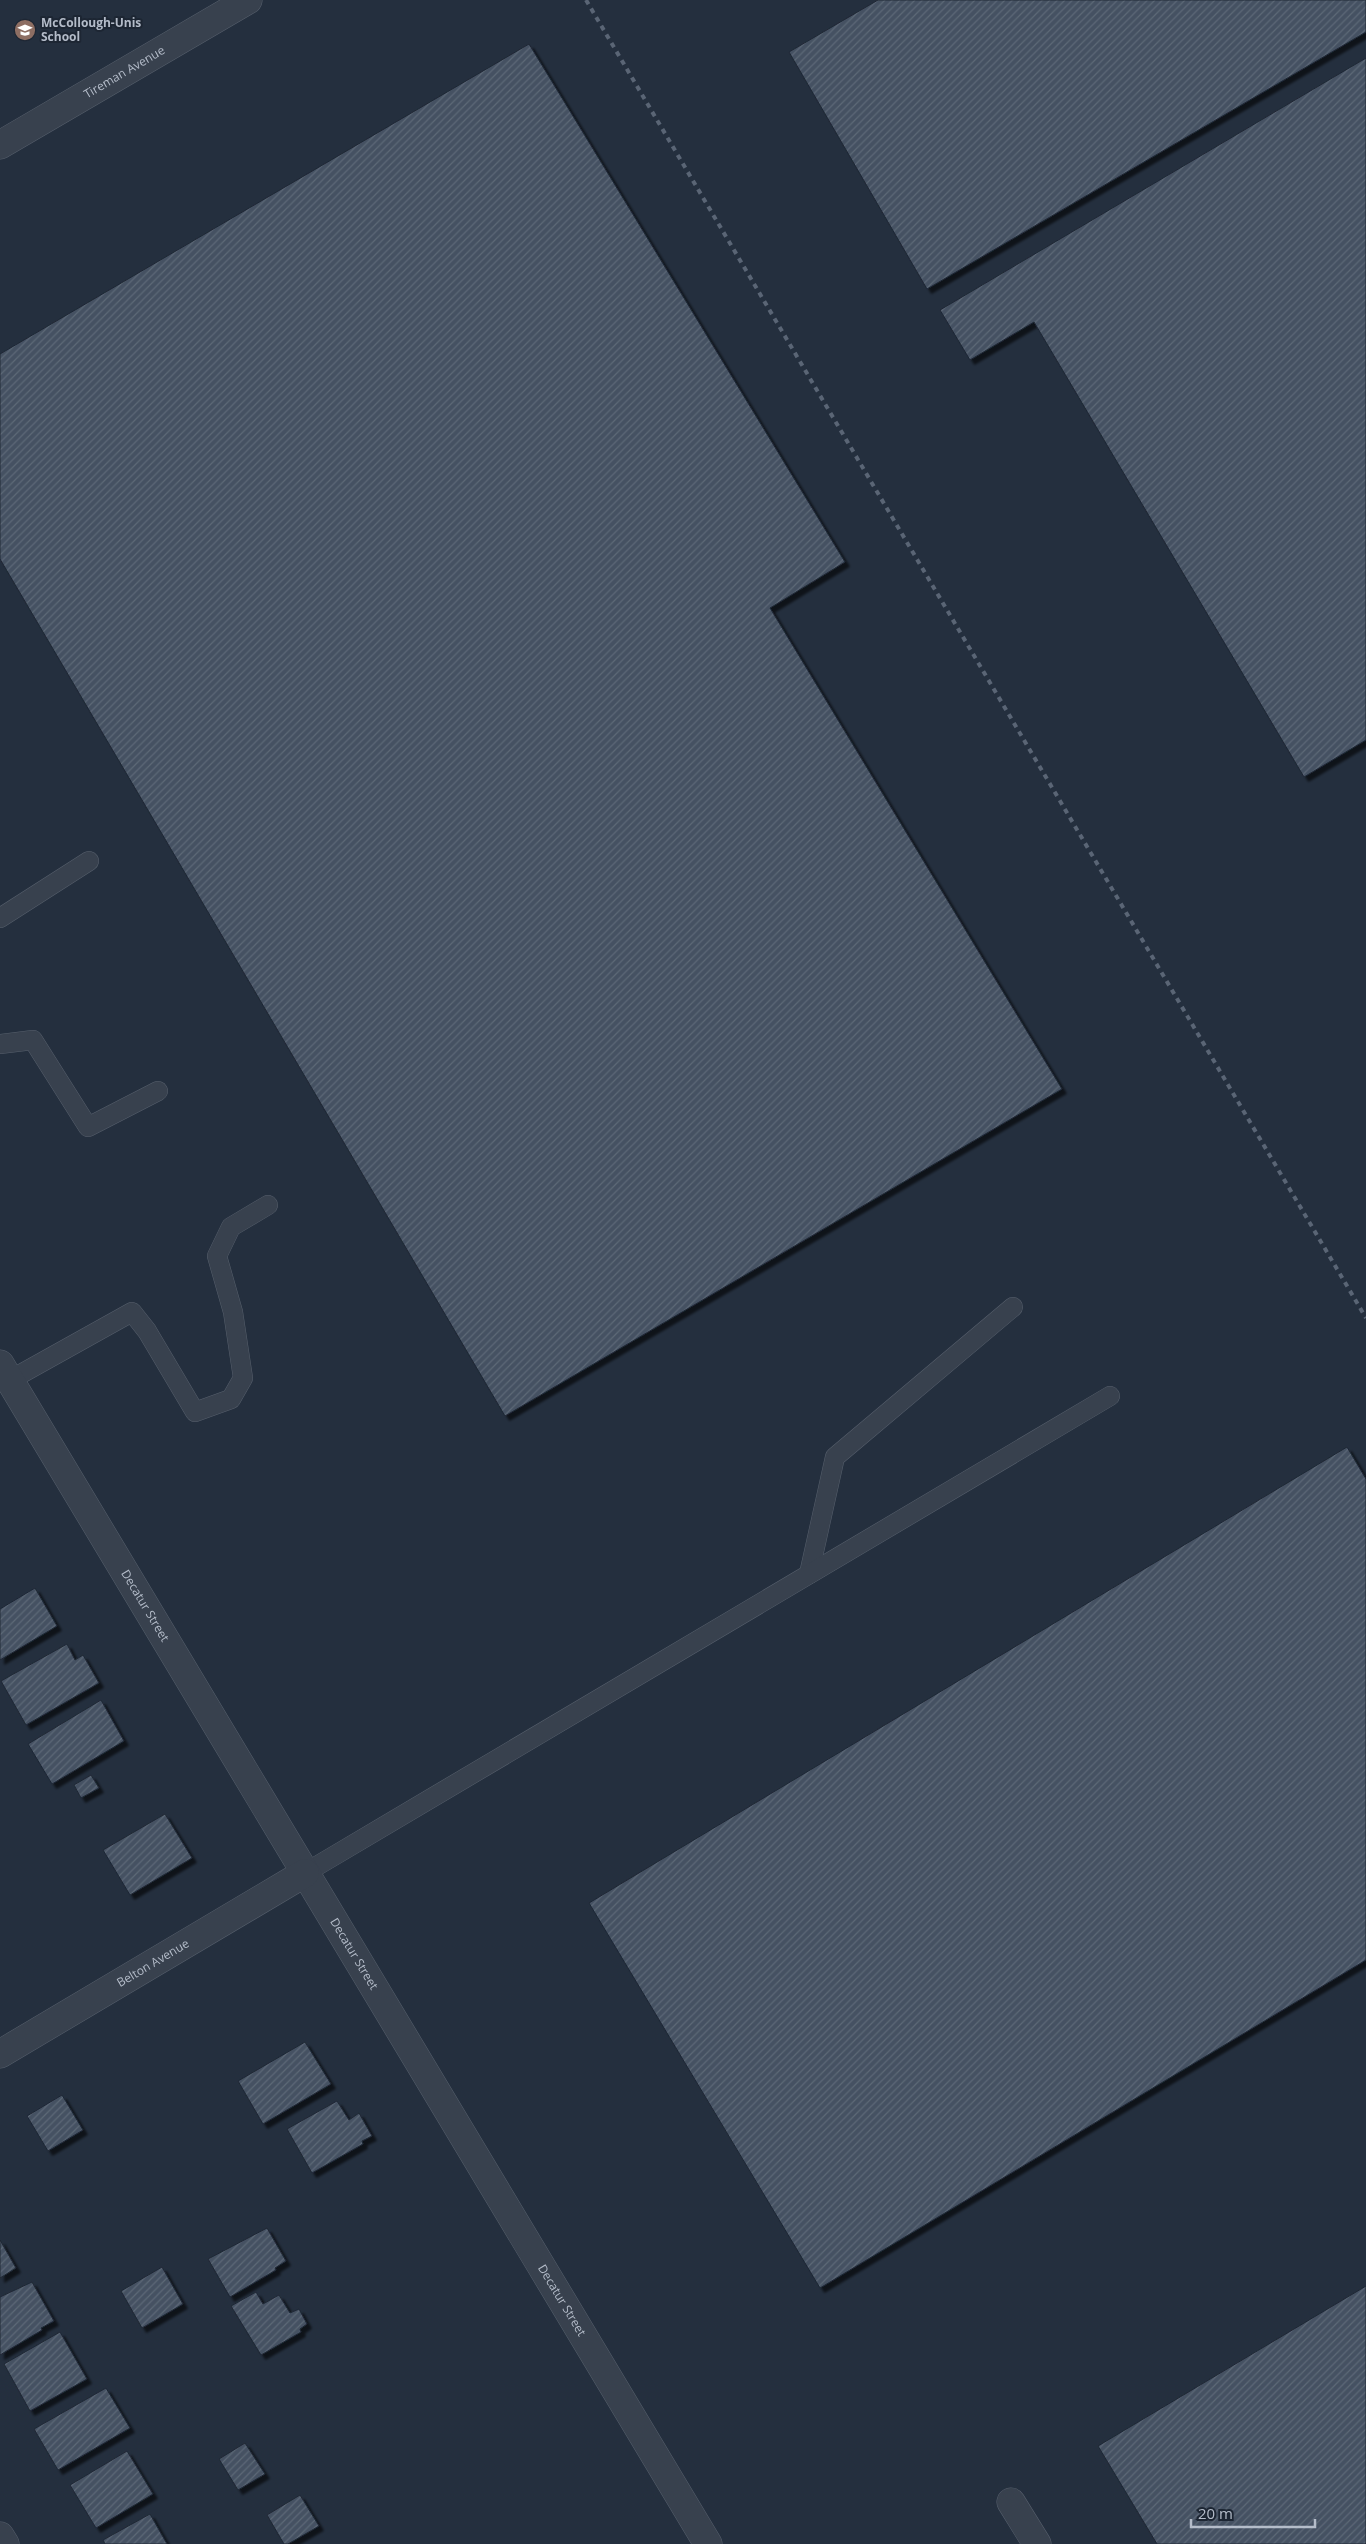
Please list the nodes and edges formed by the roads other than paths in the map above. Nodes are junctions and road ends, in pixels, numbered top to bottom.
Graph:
1 (248, 0) edge
2 (0, 145) edge
3 (89, 861) dead end
4 (0, 918) edge
5 (0, 1044) edge
6 (158, 1091) dead end
7 (268, 1205) dead end
8 (1013, 1307) dead end
9 (5, 1372) edge
10 (1110, 1396) dead end
11 (809, 1574) junction
12 (305, 1873) junction
13 (0, 2054) edge
14 (1011, 2502) dead end
15 (0, 2536) edge
16 (5, 2544) edge
17 (708, 2544) edge
18 (1036, 2544) edge

1 - 2 street, Tireman Avenue
3 - 4 lane
5 - 6 lane
7 - 9 lane
8 - 11 lane
9 - 12 street, Decatur Street
10 - 11 lane
11 - 12 lane
12 - 13 street, Belton Avenue
12 - 17 street, Decatur Street
14 - 18 street
15 - 16 street

